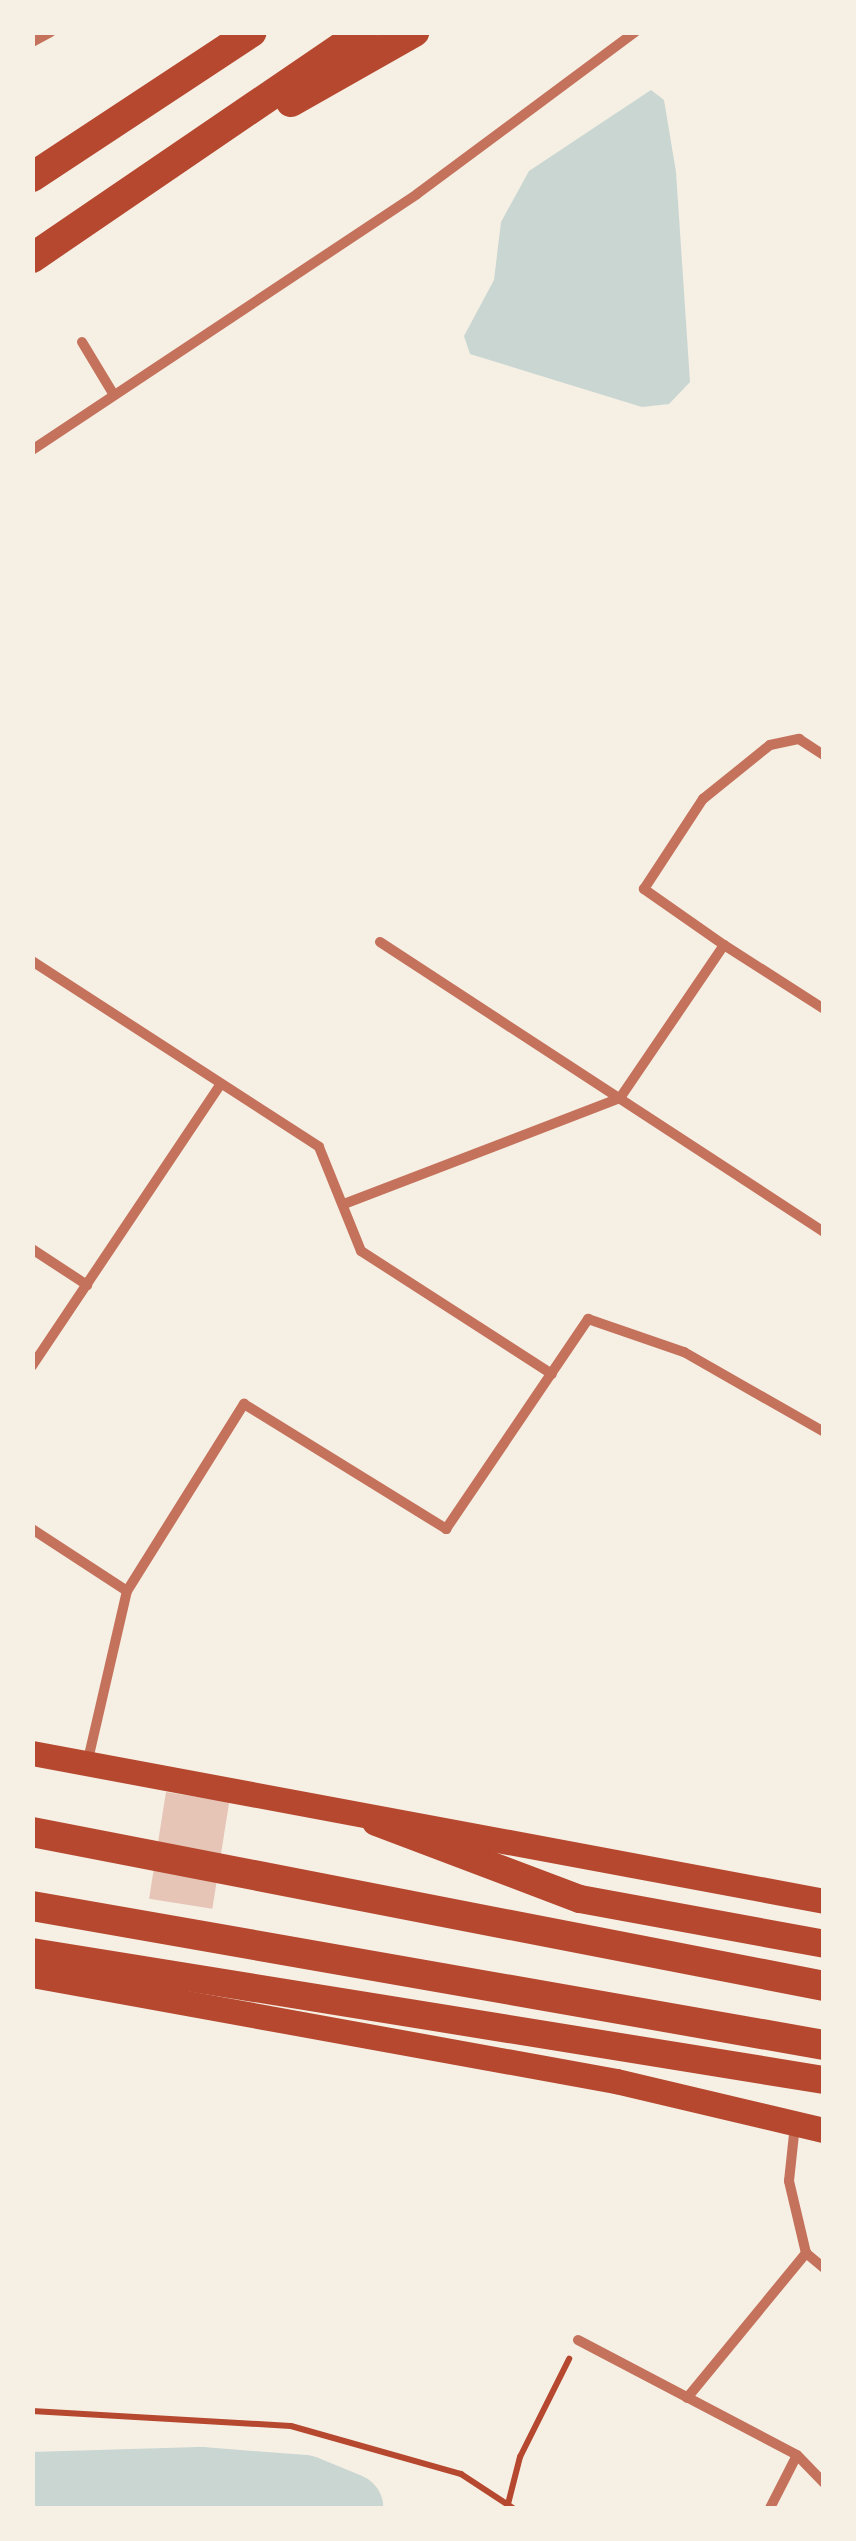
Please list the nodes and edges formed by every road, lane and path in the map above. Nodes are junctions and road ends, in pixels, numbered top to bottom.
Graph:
1 (51, 32) edge
2 (252, 32) edge
3 (363, 32) edge
4 (414, 32) edge
5 (635, 32) edge
6 (32, 42) edge
7 (227, 132) junction
8 (32, 177) edge
9 (32, 258) edge
10 (82, 342) dead end
11 (114, 395) junction
12 (32, 450) edge
13 (824, 755) edge
14 (380, 942) dead end
15 (724, 945) junction
16 (32, 961) edge
17 (824, 1009) edge
18 (221, 1084) junction
19 (620, 1098) junction
20 (344, 1204) junction
21 (824, 1232) edge
22 (32, 1249) edge
23 (87, 1285) junction
24 (32, 1366) edge
25 (552, 1374) junction
26 (824, 1432) edge
27 (32, 1529) edge
28 (127, 1592) junction
29 (32, 1753) edge
30 (87, 1764) junction
31 (376, 1822) junction
32 (32, 1832) edge
33 (824, 1900) edge
34 (32, 1906) edge
35 (824, 1944) edge
36 (32, 1952) edge
37 (32, 1975) edge
38 (824, 1986) edge
39 (824, 2044) edge
40 (824, 2080) edge
41 (795, 2125) junction
42 (824, 2130) edge
43 (806, 2253) junction
44 (824, 2268) edge
45 (578, 2340) joint
46 (687, 2398) junction
47 (32, 2411) edge
48 (796, 2455) junction
49 (824, 2483) edge
50 (511, 2507) edge
51 (770, 2508) edge

1 - 6 street
2 - 8 highway
3 - 7 highway
4 - 7 highway
5 - 11 street
7 - 9 highway
10 - 11 street
11 - 12 street
13 - 15 street
14 - 19 street
15 - 17 street
15 - 19 street
16 - 18 street
18 - 20 street
18 - 23 street
19 - 20 street
19 - 21 street
20 - 25 street
22 - 23 street
23 - 24 street
25 - 26 street
25 - 28 street
27 - 28 street
28 - 30 street
29 - 30 main road
30 - 31 main road
31 - 33 main road
31 - 35 highway
32 - 38 highway
34 - 39 highway
36 - 40 highway
37 - 41 main road
41 - 42 main road
41 - 43 street
43 - 44 street
43 - 46 street
45 - 46 street
45 - 50 path
46 - 48 street
47 - 50 path
48 - 49 street
48 - 51 street

